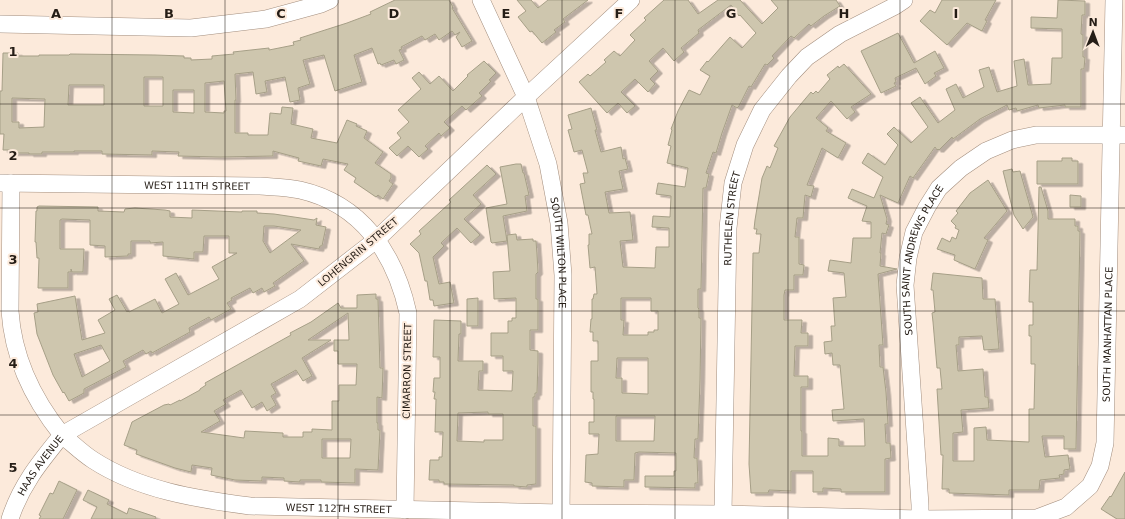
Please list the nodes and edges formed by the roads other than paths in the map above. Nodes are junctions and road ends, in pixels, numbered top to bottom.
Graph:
1 (330, 0) edge
2 (481, 0) edge
3 (631, 0) edge
4 (904, 0) edge
5 (1114, 0) edge
6 (0, 24) edge
7 (526, 97) junction
8 (1118, 134) edge
9 (6, 183) edge
10 (376, 240) junction
11 (62, 435) junction
12 (405, 510) junction
13 (723, 514) junction
14 (561, 516) edge
15 (10, 519) edge
16 (920, 519) edge

1 - 6 street
2 - 7 street, SOUTH WILTON PLACE
3 - 7 street, LOHENGRIN STREET
4 - 13 street, RUTHELEN STREET
5 - 8 street, SOUTH MANHATTAN PLACE
7 - 10 street, LOHENGRIN STREET
7 - 14 street, SOUTH WILTON PLACE
8 - 16 street, SOUTH SAINT ANDREWS PLACE
8 - 16 street, SOUTH MANHATTAN PLACE
9 - 10 street, WEST 111TH STREET
9 - 11 street, HAAS AVENUE
10 - 11 street, LOHENGRIN STREET
10 - 12 street, CIMARRON STREET
11 - 12 street, WEST 112TH STREET
11 - 15 street, HAAS AVENUE
12 - 14 street, WEST 112TH STREET
13 - 14 street, WEST 112TH STREET
13 - 16 street, WEST 112TH STREET

